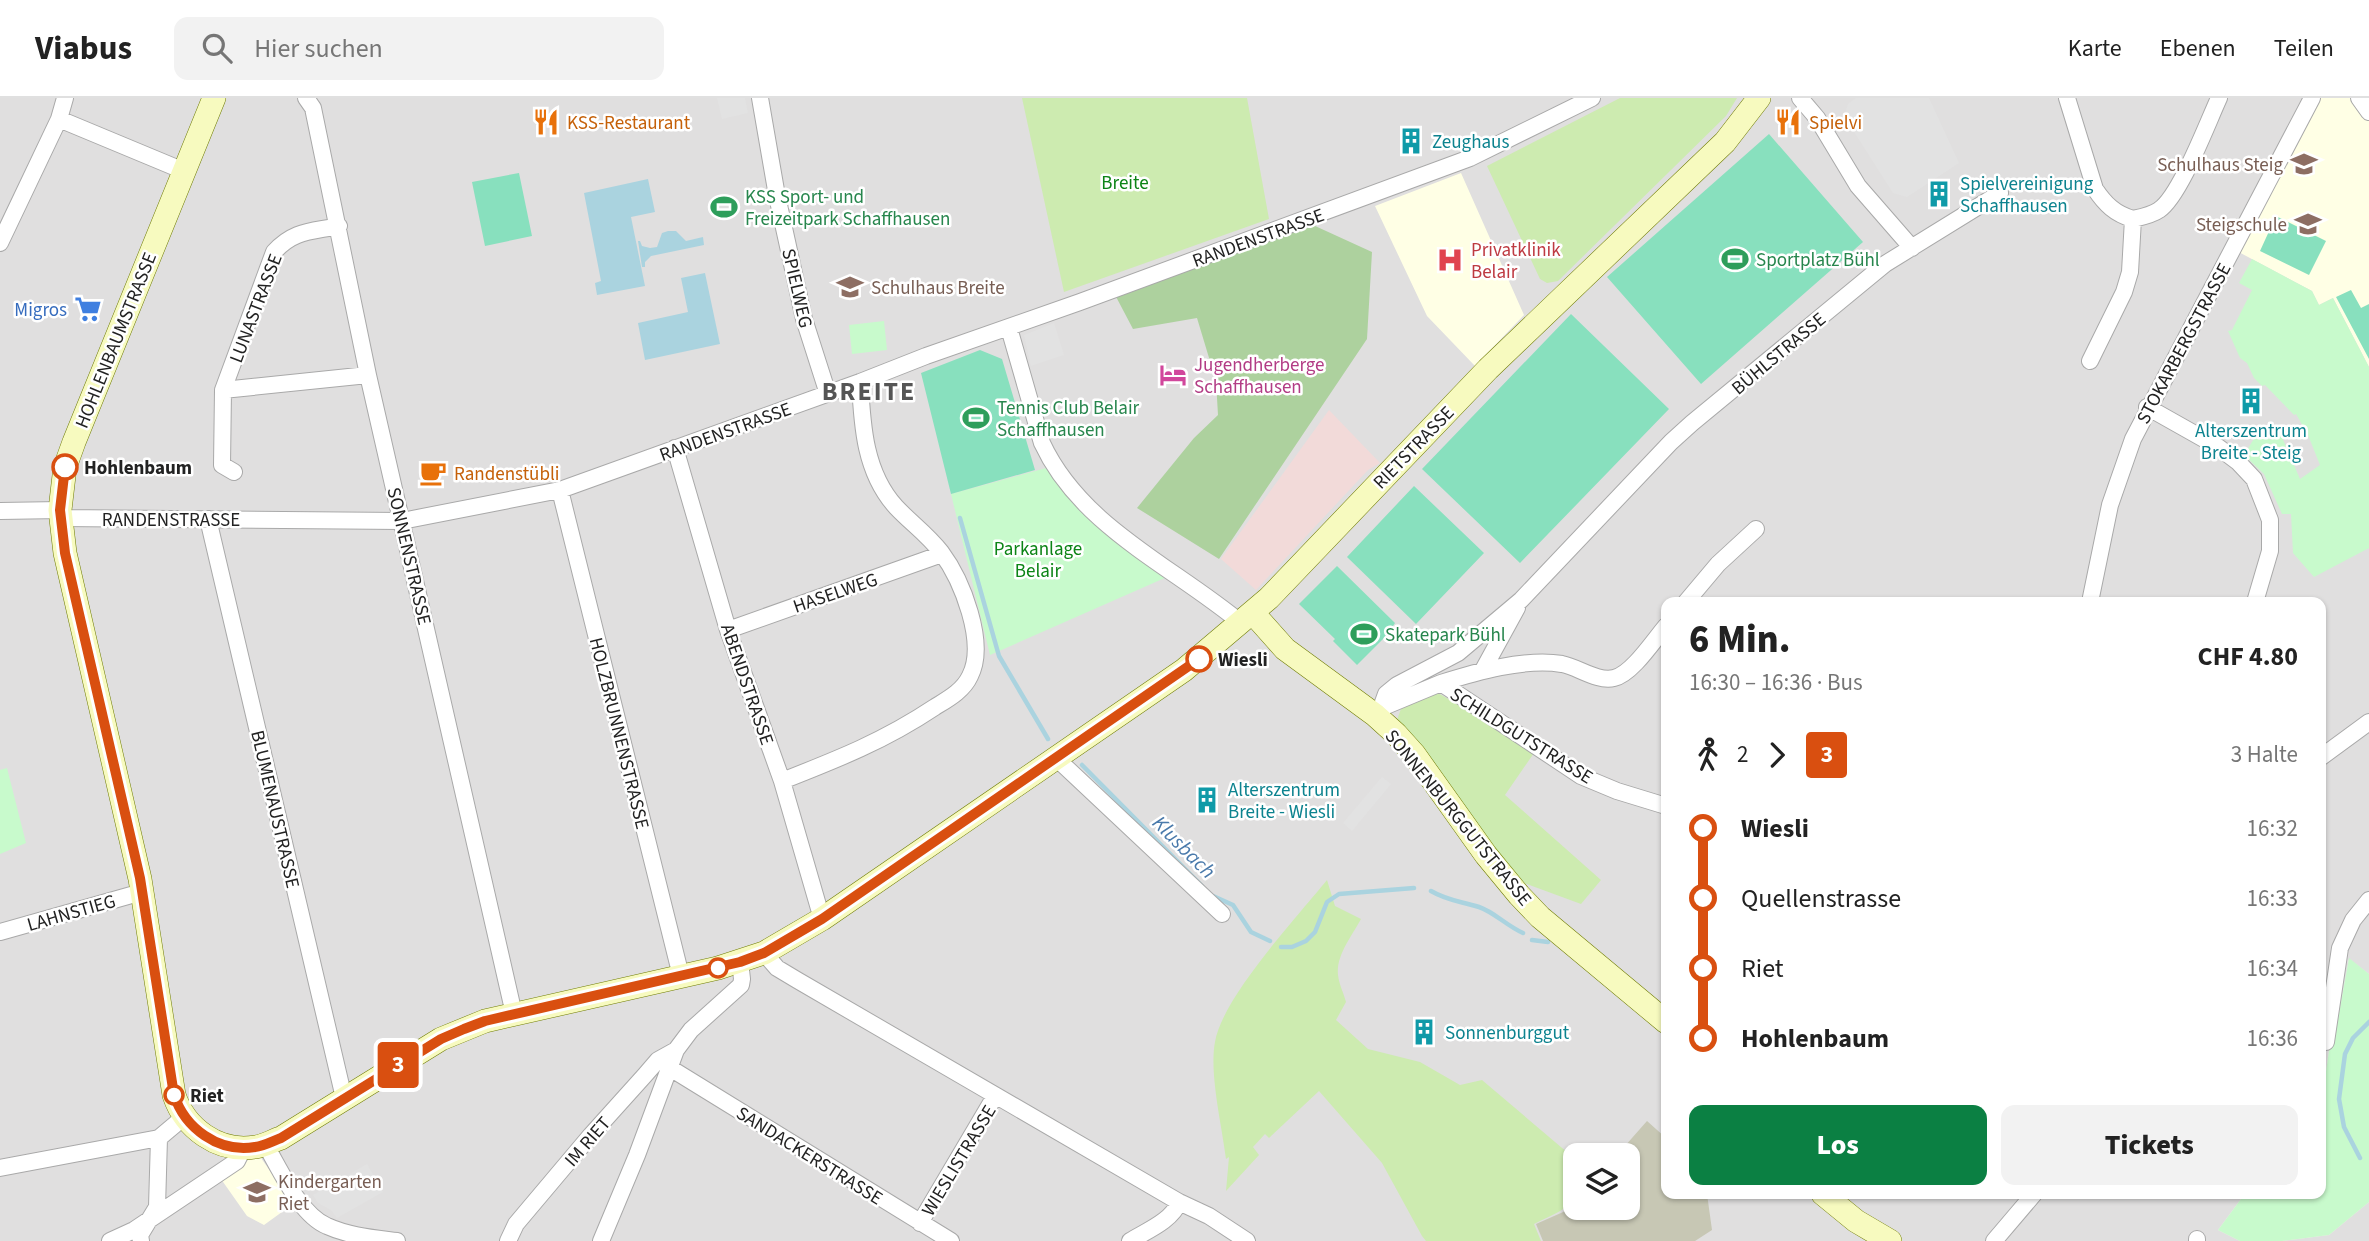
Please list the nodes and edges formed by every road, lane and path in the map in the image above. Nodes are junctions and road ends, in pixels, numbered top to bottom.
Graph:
1 (65, 98) edge
2 (214, 98) edge
3 (306, 98) edge
4 (760, 98) edge
5 (1592, 98) edge
6 (1800, 98) edge
7 (2067, 98) edge
8 (2219, 98) edge
9 (2312, 98) edge
10 (2359, 98) edge
11 (1753, 102) edge
12 (2369, 112) edge
13 (59, 119) junction
14 (184, 171) junction
15 (2000, 193) dead end
16 (2133, 219) junction
17 (339, 226) junction
18 (0, 243) edge
19 (1912, 248) junction
20 (1009, 328) junction
21 (2090, 360) dead end
22 (368, 375) junction
23 (860, 382) junction
24 (223, 390) junction
25 (828, 394) junction
26 (2147, 407) junction
27 (675, 449) junction
28 (234, 472) dead end
29 (560, 490) junction
30 (0, 511) edge
31 (60, 514) junction
32 (208, 519) junction
33 (402, 521) junction
34 (1756, 529) dead end
35 (942, 554) junction
36 (1690, 597) edge
37 (2091, 597) edge
38 (2256, 597) edge
39 (1521, 600) junction
40 (1247, 618) junction
41 (728, 629) junction
42 (1661, 632) edge
43 (1483, 670) junction
44 (1441, 683) junction
45 (1378, 711) junction
46 (2369, 722) edge
47 (2326, 754) edge
48 (1056, 758) junction
49 (782, 781) junction
50 (1661, 804) edge
51 (142, 892) junction
52 (2369, 900) edge
53 (1222, 914) dead end
54 (822, 919) junction
55 (0, 932) edge
56 (764, 953) junction
57 (740, 962) junction
58 (681, 976) junction
59 (514, 1014) junction
60 (1661, 1018) edge
61 (2326, 1042) edge
62 (676, 1050) junction
63 (670, 1068) junction
64 (995, 1096) junction
65 (344, 1098) junction
66 (184, 1117) junction
67 (159, 1138) junction
68 (255, 1146) junction
69 (0, 1168) edge
70 (1829, 1199) edge
71 (2030, 1199) edge
72 (1179, 1202) junction
73 (148, 1221) junction
74 (920, 1223) junction
75 (377, 1240) edge
76 (110, 1241) edge
77 (141, 1241) edge
78 (397, 1241) edge
79 (508, 1241) edge
80 (601, 1241) edge
81 (951, 1241) edge
82 (1130, 1241) edge
83 (1247, 1241) edge
84 (1890, 1241) edge
85 (1994, 1241) edge

1 - 13 street
2 - 14 street, HOHLENBAUMSTRASSE
3 - 17 street, SONNENSTRASSE
4 - 25 street, SPIELWEG
5 - 20 street, RANDENSTRASSE
6 - 19 street
7 - 16 street
8 - 16 street
9 - 26 street, STOKARBERGSTRASSE
10 - 12 street
11 - 40 street, RIETSTRASSE
13 - 14 street
13 - 18 street
14 - 31 street, HOHLENBAUMSTRASSE
15 - 19 street, BÜHLSTRASSE
16 - 21 street
17 - 22 street, SONNENSTRASSE
17 - 24 street, LUNASTRASSE
19 - 39 street, BÜHLSTRASSE
20 - 23 street, RANDENSTRASSE
20 - 40 street, SONNENBURGGUTSTRASSE
22 - 24 street, LUNASTRASSE
22 - 33 street, SONNENSTRASSE
23 - 25 street, RANDENSTRASSE
23 - 35 street
24 - 28 street, LUNASTRASSE
25 - 27 street, RANDENSTRASSE
26 - 37 street, STOKARBERGSTRASSE
26 - 38 street
27 - 29 street, RANDENSTRASSE
27 - 41 street, ABENDSTRASSE
29 - 33 street, RANDENSTRASSE
29 - 58 street, HOLZBRUNNENSTRASSE
30 - 31 street, RANDENSTRASSE
31 - 32 street, RANDENSTRASSE
31 - 51 street, HOHLENBAUMSTRASSE
32 - 33 street, RANDENSTRASSE
32 - 65 street, BLUMENAUSTRASSE
33 - 59 street, SONNENSTRASSE
34 - 36 street
35 - 41 street, HASELWEG
35 - 49 street
39 - 43 street, BÜHLSTRASSE
39 - 45 street, BÜHLSTRASSE
40 - 45 street, SONNENBURGGUTSTRASSE
40 - 48 street, RIETSTRASSE
41 - 49 street, ABENDSTRASSE
42 - 43 street
43 - 44 street
44 - 45 street, SCHILDGUTSTRASSE
44 - 50 street, SCHILDGUTSTRASSE
45 - 60 street, SONNENBURGGUTSTRASSE
46 - 47 street
48 - 53 street
48 - 54 street, RIETSTRASSE
49 - 54 street, ABENDSTRASSE
51 - 55 street, LAHNSTIEG
51 - 66 street, HOHLENBAUMSTRASSE
52 - 61 street
54 - 56 street, RIETSTRASSE
56 - 57 street, RIETSTRASSE
56 - 64 street
57 - 58 street, RIETSTRASSE
57 - 62 street
58 - 59 street, RIETSTRASSE
59 - 65 street, RIETSTRASSE
62 - 63 street
62 - 79 street, IM RIET
63 - 74 street, SANDACKERSTRASSE
63 - 80 street
64 - 72 street
64 - 74 street, WIESLISTRASSE
65 - 68 street, RIETSTRASSE
66 - 67 street
66 - 68 street, HOHLENBAUMSTRASSE
67 - 69 street
67 - 73 street
68 - 73 street, RIETSTRASSE
68 - 75 street
70 - 84 street
71 - 85 street
72 - 82 street
72 - 83 street
73 - 76 street, RIETSTRASSE
73 - 77 street
74 - 81 street, SANDACKERSTRASSE
75 - 78 street

